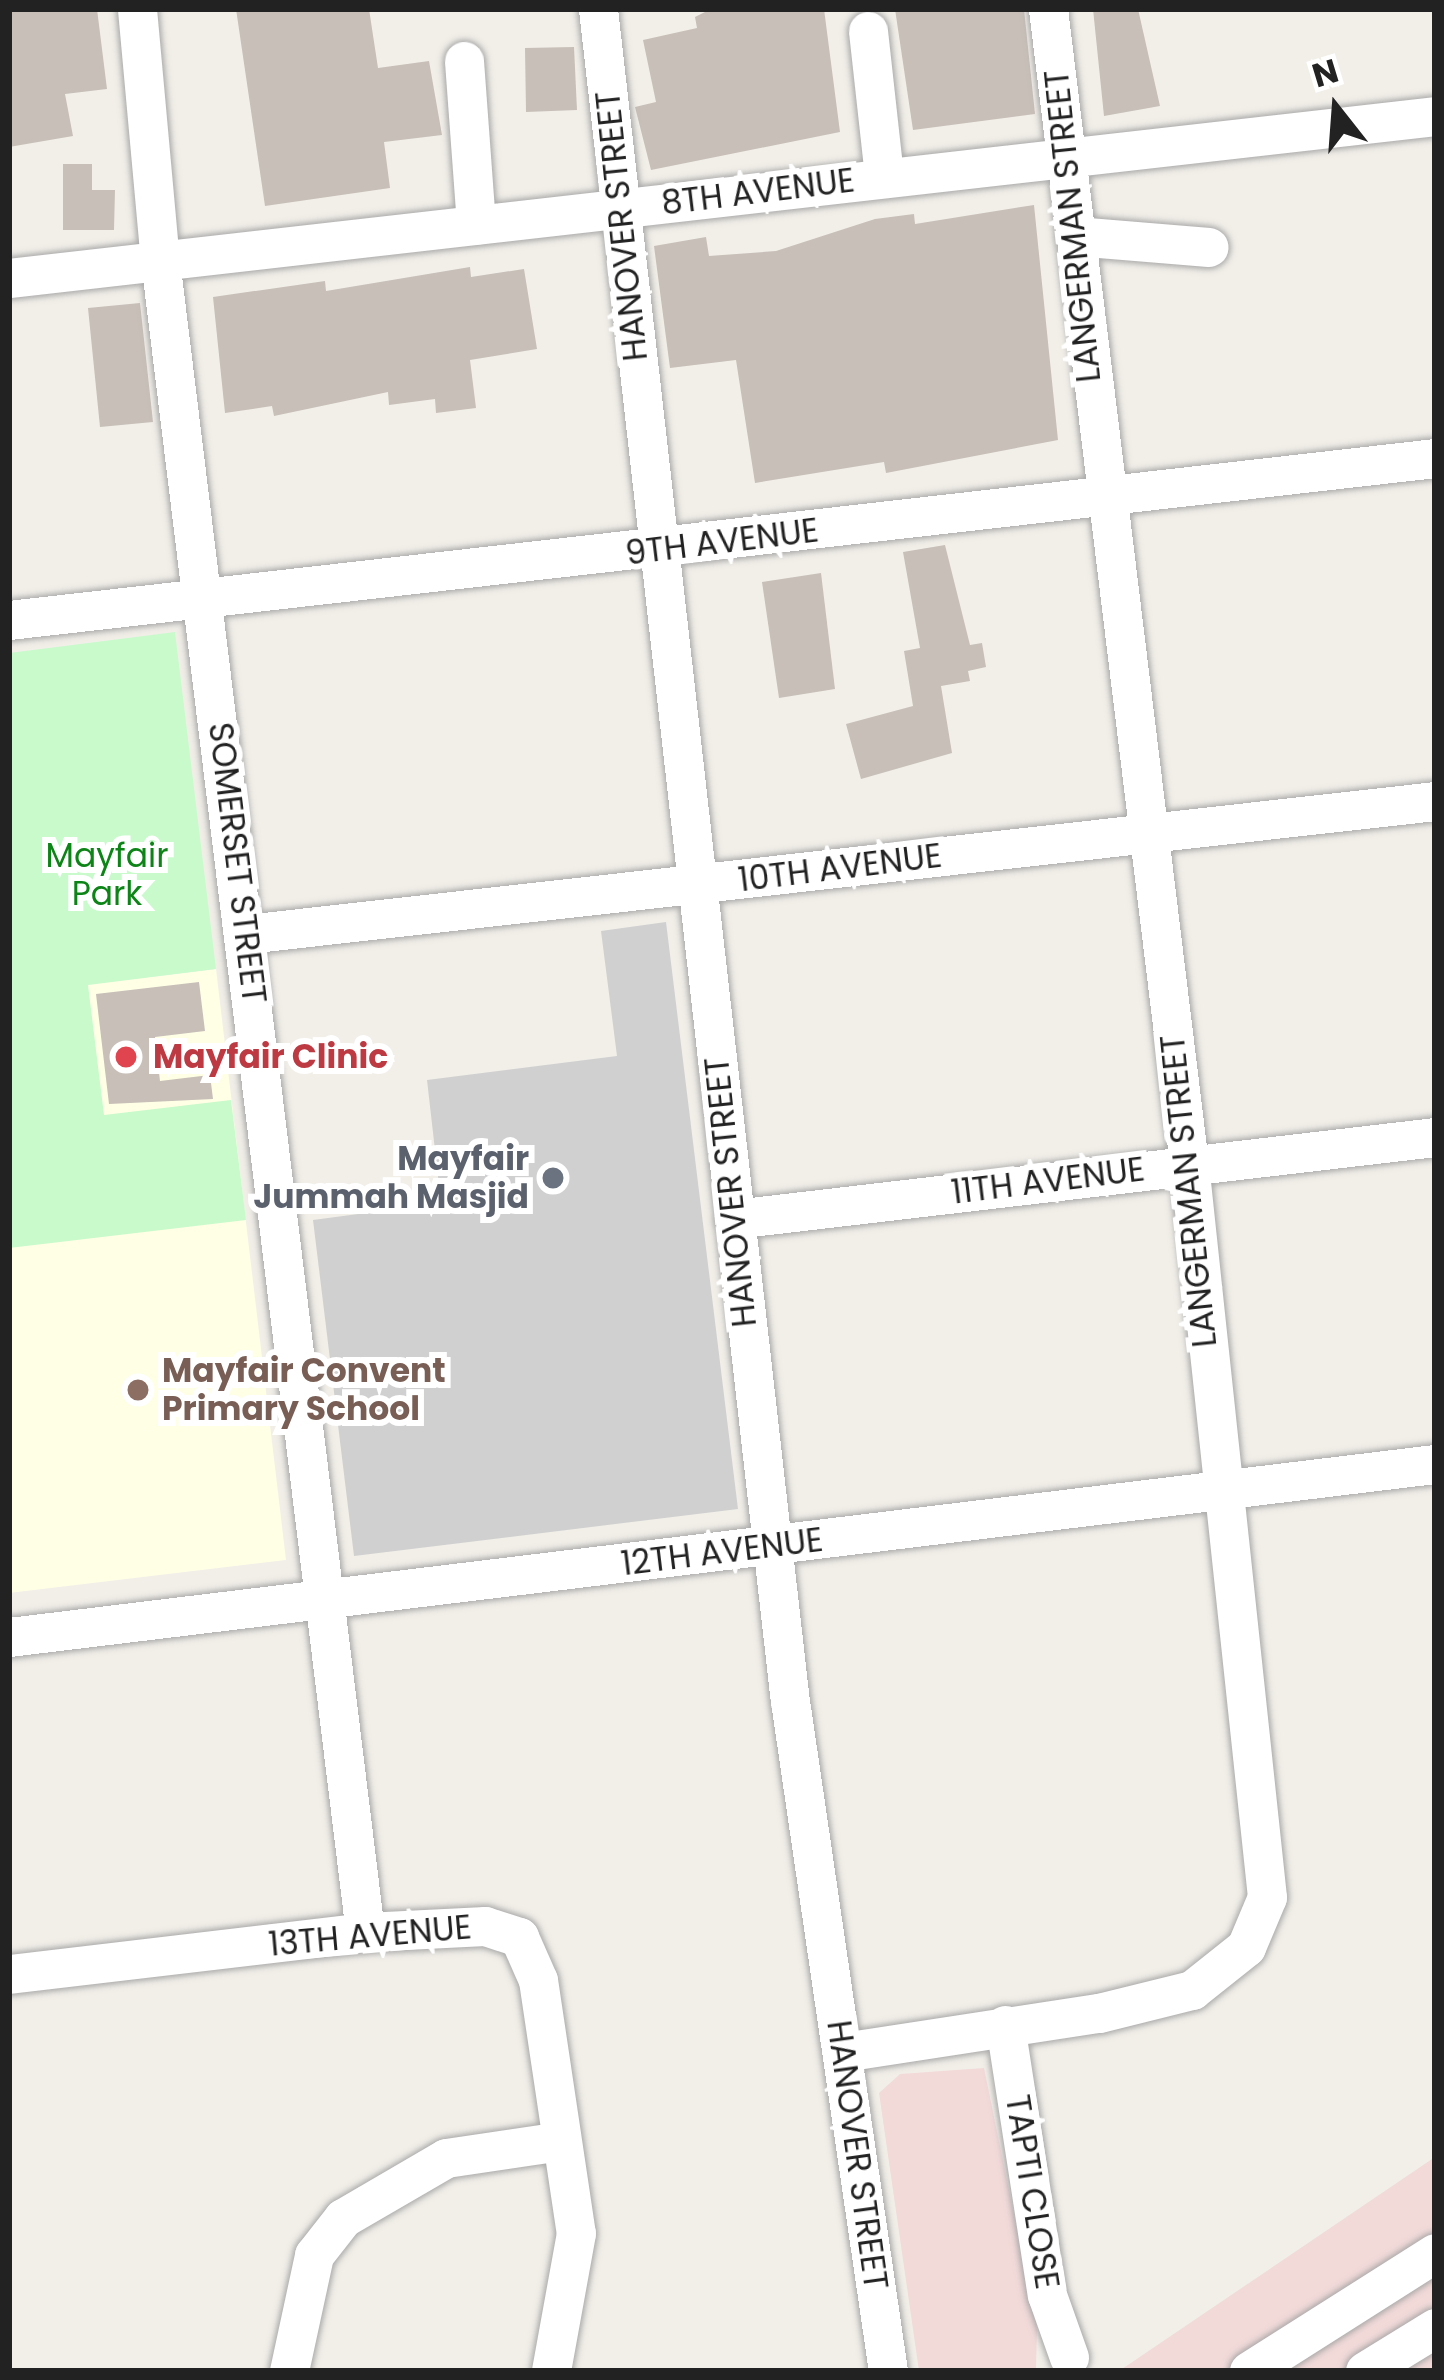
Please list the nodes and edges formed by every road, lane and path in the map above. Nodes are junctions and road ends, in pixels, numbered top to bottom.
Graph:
1 (136, 9) edge
2 (598, 9) edge
3 (1048, 9) edge
4 (868, 32) dead end
5 (464, 61) dead end
6 (1435, 116) edge
7 (1066, 155) junction
8 (884, 177) junction
9 (621, 208) junction
10 (476, 225) junction
11 (1075, 236) junction
12 (1209, 247) dead end
13 (160, 260) junction
14 (9, 278) edge
15 (1435, 458) edge
16 (1102, 494) junction
17 (657, 550) junction
18 (204, 598) junction
19 (9, 620) edge
20 (1435, 801) edge
21 (1146, 830) junction
22 (698, 885) junction
23 (246, 934) junction
24 (1435, 1136) edge
25 (1189, 1164) junction
26 (734, 1219) junction
27 (1435, 1464) edge
28 (1221, 1491) junction
29 (772, 1546) junction
30 (327, 1602) junction
31 (9, 1637) edge
32 (365, 1932) junction
33 (9, 1974) edge
34 (1005, 2025) junction
35 (843, 2052) junction
36 (561, 2141) junction
37 (1435, 2253) edge
38 (1435, 2328) edge
39 (1069, 2357) dead end
40 (289, 2371) edge
41 (551, 2371) edge
42 (888, 2371) edge
43 (1250, 2371) edge
44 (1365, 2371) edge

1 - 13 street, SOMERSET STREET
2 - 9 street, HANOVER STREET
3 - 7 street, LANGERMAN STREET
4 - 8 street
5 - 10 street
6 - 7 street, 8TH AVENUE
7 - 8 street, 8TH AVENUE
7 - 11 street, LANGERMAN STREET
8 - 9 street, 8TH AVENUE
9 - 10 street, 8TH AVENUE
9 - 17 street, HANOVER STREET
10 - 13 street, 8TH AVENUE
11 - 12 street
11 - 16 street, LANGERMAN STREET
13 - 14 street, 8TH AVENUE
13 - 18 street, SOMERSET STREET
15 - 16 street, 9TH AVENUE
16 - 17 street, 9TH AVENUE
16 - 21 street, LANGERMAN STREET
17 - 18 street, 9TH AVENUE
17 - 22 street, HANOVER STREET
18 - 19 street, 9TH AVENUE
18 - 23 street, SOMERSET STREET
20 - 21 street, 10TH AVENUE
21 - 22 street, 10TH AVENUE
21 - 25 street, LANGERMAN STREET
22 - 23 street, 10TH AVENUE
22 - 26 street, HANOVER STREET
23 - 30 street, SOMERSET STREET
24 - 25 street, 11TH AVENUE
25 - 26 street, 11TH AVENUE
25 - 28 street, LANGERMAN STREET
26 - 29 street, HANOVER STREET
27 - 28 street, 12TH AVENUE
28 - 29 street, 12TH AVENUE
28 - 34 street, LANGERMAN STREET
29 - 30 street, 12TH AVENUE
29 - 35 street, HANOVER STREET
30 - 31 street, 12TH AVENUE
30 - 32 street, SOMERSET STREET
32 - 33 street, 13TH AVENUE
32 - 36 street, 13TH AVENUE
34 - 35 street, LANGERMAN STREET
34 - 39 street, TAPTI CLOSE
35 - 42 street, HANOVER STREET
36 - 40 street
36 - 41 street, 13TH AVENUE
37 - 43 street
38 - 44 street

